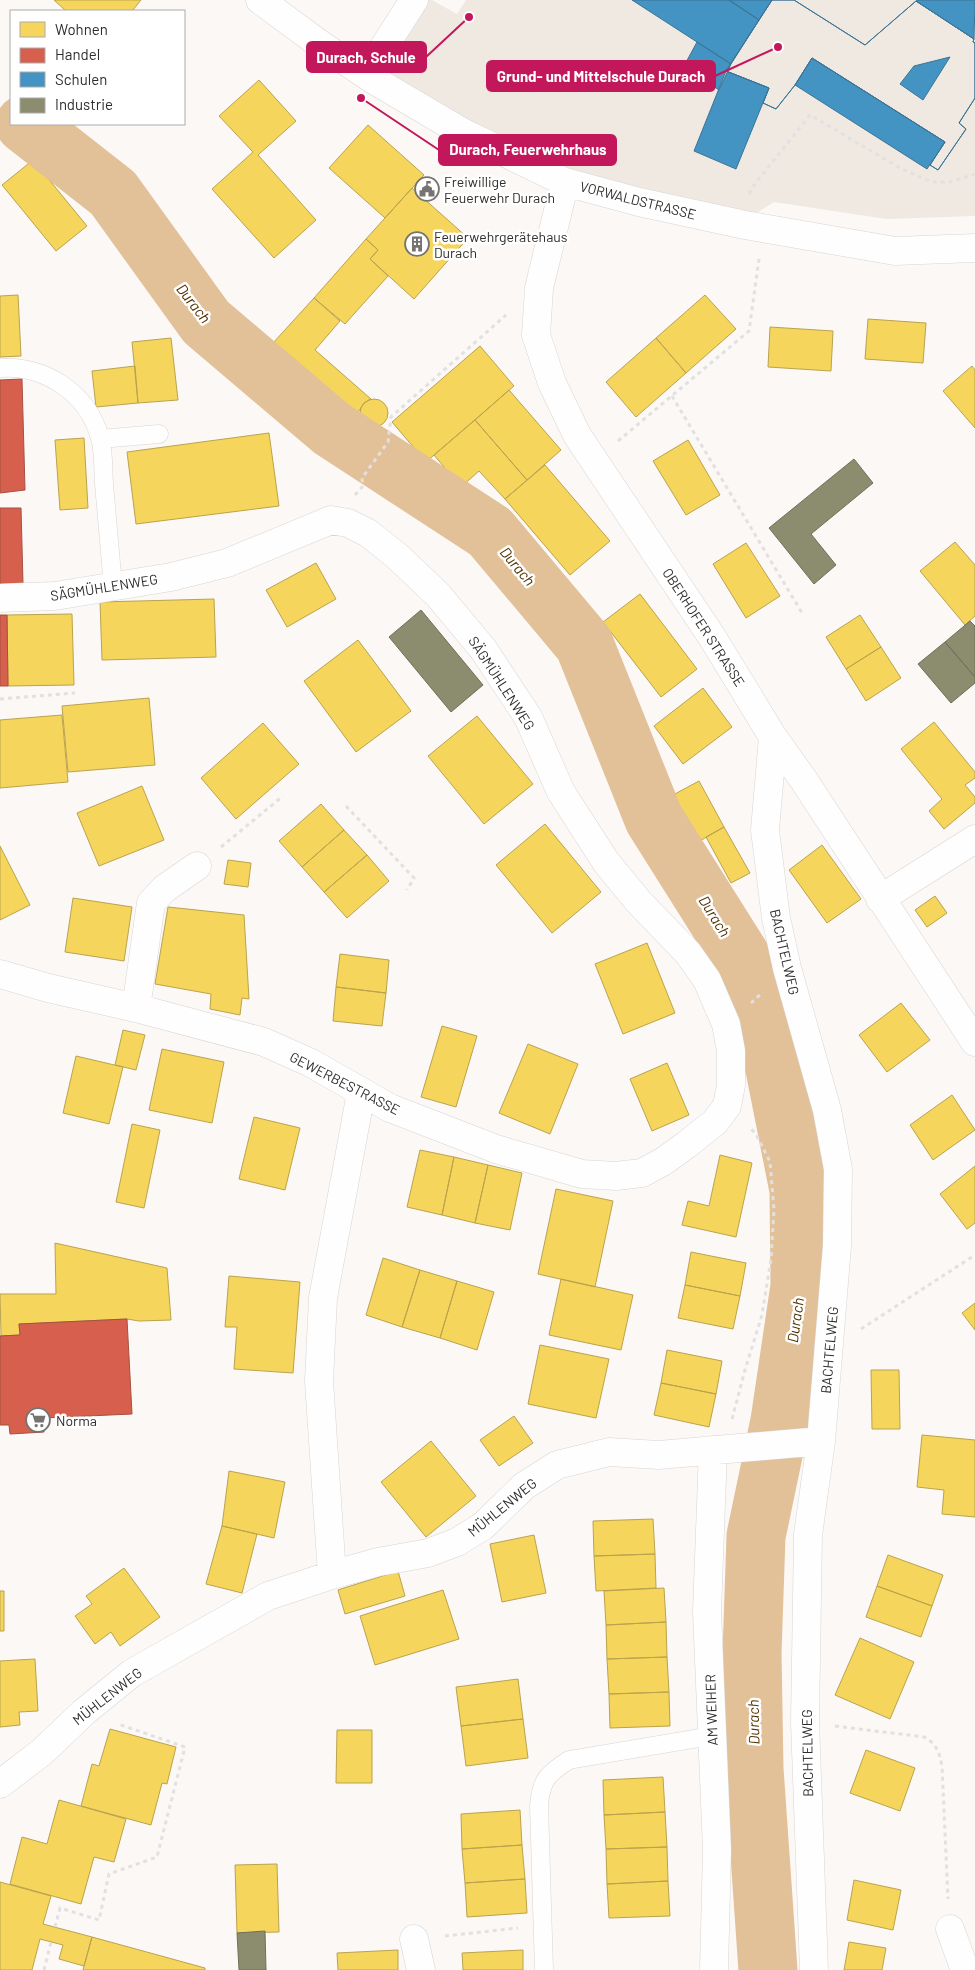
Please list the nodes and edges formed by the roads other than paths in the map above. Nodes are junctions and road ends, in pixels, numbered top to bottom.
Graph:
1 (260, 0) edge
2 (414, 0) edge
3 (366, 75) junction
4 (565, 182) junction
5 (975, 248) edge
6 (0, 368) edge
7 (159, 434) dead end
8 (100, 438) junction
9 (113, 586) junction
10 (0, 598) edge
11 (773, 737) junction
12 (975, 839) edge
13 (197, 866) road end
14 (880, 899) junction
15 (0, 974) edge
16 (136, 1008) junction
17 (975, 1042) edge
18 (361, 1093) junction
19 (727, 1106) joint
20 (812, 1442) junction
21 (724, 1450) junction
22 (332, 1575) junction
23 (712, 1736) junction
24 (0, 1784) edge
25 (950, 1930) road end
26 (414, 1939) road end
27 (420, 1970) edge
28 (544, 1970) edge
29 (714, 1970) edge
30 (814, 1970) edge
31 (965, 1970) edge

1 - 3 street, VORWALDSTRASSE
2 - 3 street
3 - 4 street, VORWALDSTRASSE
4 - 5 street, VORWALDSTRASSE
4 - 11 street, OBERHOFER STRASSE
6 - 8 lane
7 - 8 lane
8 - 9 lane
9 - 10 street, SÄGMÜHLENWEG
9 - 19 street, SÄGMÜHLENWEG
11 - 14 street, OBERHOFER STRASSE
11 - 20 street, BACHTELWEG
12 - 14 street
13 - 16 street
14 - 17 street, OBERHOFER STRASSE
15 - 16 street, GEWERBESTRASSE
16 - 18 street, GEWERBESTRASSE
18 - 19 street, GEWERBESTRASSE
18 - 22 street
20 - 21 street, MÜHLENWEG
20 - 30 street, BACHTELWEG
21 - 22 street, MÜHLENWEG
21 - 23 street, AM WEIHER
22 - 24 street, MÜHLENWEG
23 - 28 lane
23 - 29 street, AM WEIHER
25 - 31 street
26 - 27 street

